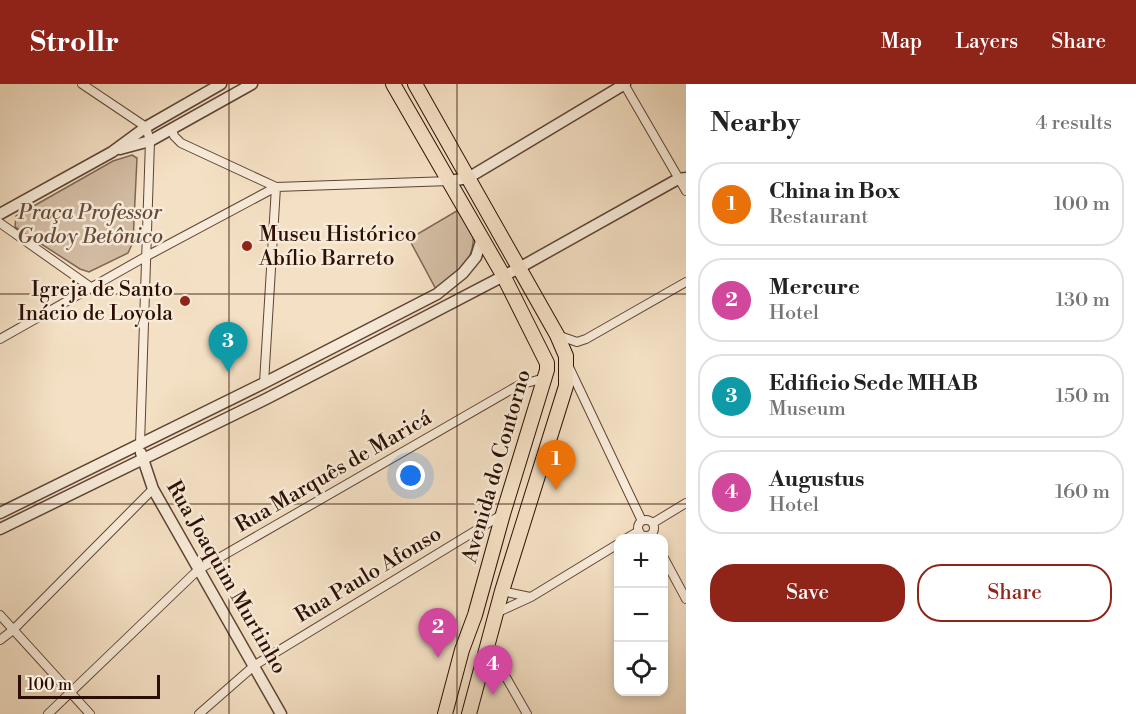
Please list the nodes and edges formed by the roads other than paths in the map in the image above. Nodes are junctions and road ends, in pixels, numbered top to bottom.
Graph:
1 (82, 84) edge
2 (221, 84) edge
3 (252, 84) edge
4 (393, 84) edge
5 (415, 84) edge
6 (624, 84) edge
7 (146, 127) junction
8 (172, 129) junction
9 (150, 141) junction
10 (112, 152) junction
11 (468, 178) junction
12 (682, 178) edge
13 (450, 181) junction
14 (276, 187) junction
15 (686, 191) edge
16 (0, 214) edge
17 (0, 223) edge
18 (482, 238) junction
19 (145, 257) junction
20 (519, 268) junction
21 (503, 275) junction
22 (686, 282) edge
23 (92, 288) junction
24 (557, 335) junction
25 (0, 339) edge
26 (567, 362) junction
27 (545, 378) junction
28 (264, 383) junction
29 (140, 444) junction
30 (142, 459) junction
31 (153, 489) junction
32 (686, 503) edge
33 (0, 513) edge
34 (503, 514) junction
35 (642, 521) junction
36 (653, 523) junction
37 (0, 529) edge
38 (639, 531) junction
39 (634, 534) edge
40 (643, 534) edge
41 (652, 534) edge
42 (614, 546) edge
43 (668, 567) edge
44 (198, 570) junction
45 (502, 591) junction
46 (531, 597) junction
47 (686, 599) edge
48 (496, 614) junction
49 (0, 615) edge
50 (13, 630) junction
51 (0, 640) edge
52 (487, 643) junction
53 (255, 665) junction
54 (70, 693) junction
55 (48, 714) edge
56 (90, 714) edge
57 (199, 714) edge
58 (281, 714) edge
59 (445, 714) edge
60 (469, 714) edge
61 (527, 714) edge

1 - 7 street
2 - 7 street
3 - 8 street
4 - 13 main road, Avenida do Contorno
5 - 11 main road, Avenida do Contorno
6 - 11 street
6 - 12 street
7 - 9 street
7 - 10 street
8 - 9 street
8 - 14 street
9 - 10 street
9 - 19 street
10 - 16 street
11 - 13 street
11 - 20 main road, Avenida do Contorno
12 - 15 street
12 - 20 street
13 - 14 street
13 - 18 main road, Avenida do Contorno
14 - 19 street
14 - 28 street
17 - 23 street
18 - 21 main road, Avenida do Contorno
18 - 28 street
19 - 23 street
19 - 29 street
20 - 21 street
20 - 24 main road, Avenida do Contorno
21 - 27 main road, Avenida do Contorno
21 - 30 street
22 - 24 street
23 - 25 street
24 - 26 main road, Avenida do Contorno
26 - 35 street
26 - 45 main road, Avenida do Contorno
27 - 34 main road, Avenida do Contorno
27 - 44 street, Rua Marquês de Maricá
28 - 29 street
29 - 30 street, Rua Joaquim Murtinho
29 - 33 street
30 - 31 street, Rua Joaquim Murtinho
30 - 37 street
31 - 44 street, Rua Joaquim Murtinho
31 - 50 street
32 - 36 street
34 - 53 street, Rua Paulo Afonso
34 - 59 main road, Avenida do Contorno
35 - 36 street
35 - 38 street
36 - 41 street
38 - 39 street
38 - 40 street
42 - 46 street
43 - 47 street
44 - 53 street, Rua Joaquim Murtinho
44 - 54 street, Rua Marquês de Maricá
45 - 46 street
45 - 48 main road, Avenida do Contorno
46 - 48 street
48 - 52 main road, Avenida do Contorno
49 - 50 street
50 - 51 street
50 - 54 street
52 - 60 main road, Avenida do Contorno
52 - 61 street
53 - 57 street, Rua Paulo Afonso
53 - 58 street, Rua Joaquim Murtinho
54 - 55 street, Rua Marquês de Maricá
54 - 56 street

